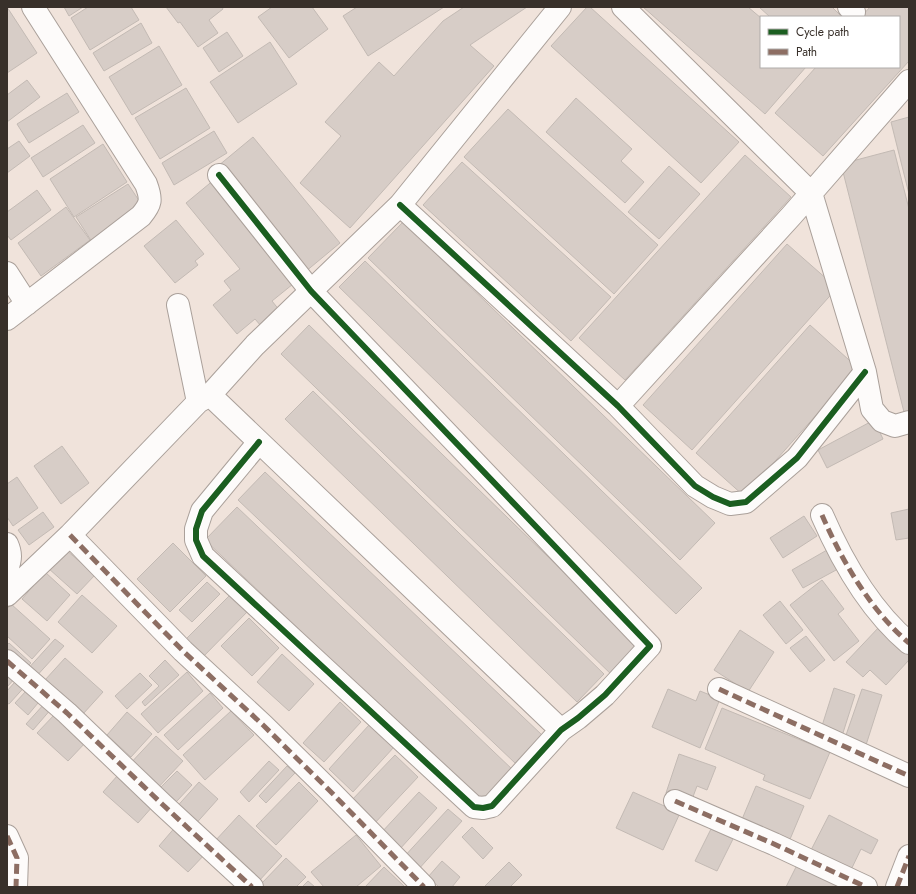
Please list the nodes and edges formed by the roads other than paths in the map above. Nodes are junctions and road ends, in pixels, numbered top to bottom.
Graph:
1 (33, 7) edge
2 (560, 7) edge
3 (623, 7) edge
4 (909, 81) edge
5 (219, 175) dead end
6 (810, 193) junction
7 (400, 205) junction
8 (7, 273) edge
9 (311, 292) junction
10 (27, 304) junction
11 (178, 305) dead end
12 (7, 319) edge
13 (865, 372) junction
14 (204, 399) junction
15 (618, 406) junction
16 (909, 422) edge
17 (260, 442) junction
18 (822, 515) dead end
19 (70, 535) junction
20 (7, 544) edge
21 (7, 569) edge
22 (7, 595) edge
23 (909, 643) edge
24 (7, 661) edge
25 (719, 689) dead end
26 (561, 730) junction
27 (909, 776) edge
28 (675, 801) dead end
29 (7, 836) edge
30 (909, 856) edge
31 (16, 887) edge
32 (252, 887) edge
33 (424, 887) edge
34 (866, 887) edge
35 (897, 887) edge

1 - 10 street
2 - 7 street
3 - 6 street
4 - 6 street
5 - 9 street
6 - 13 street
6 - 15 street
7 - 9 street
7 - 15 street
8 - 10 street
9 - 14 street
9 - 26 street
10 - 12 street
11 - 14 street
13 - 15 street
13 - 16 street
14 - 17 street
14 - 19 street
17 - 26 street
17 - 26 street
18 - 23 street
19 - 22 street
19 - 33 street
20 - 21 street
24 - 32 street
25 - 27 street
28 - 34 street
29 - 31 street
30 - 35 street

